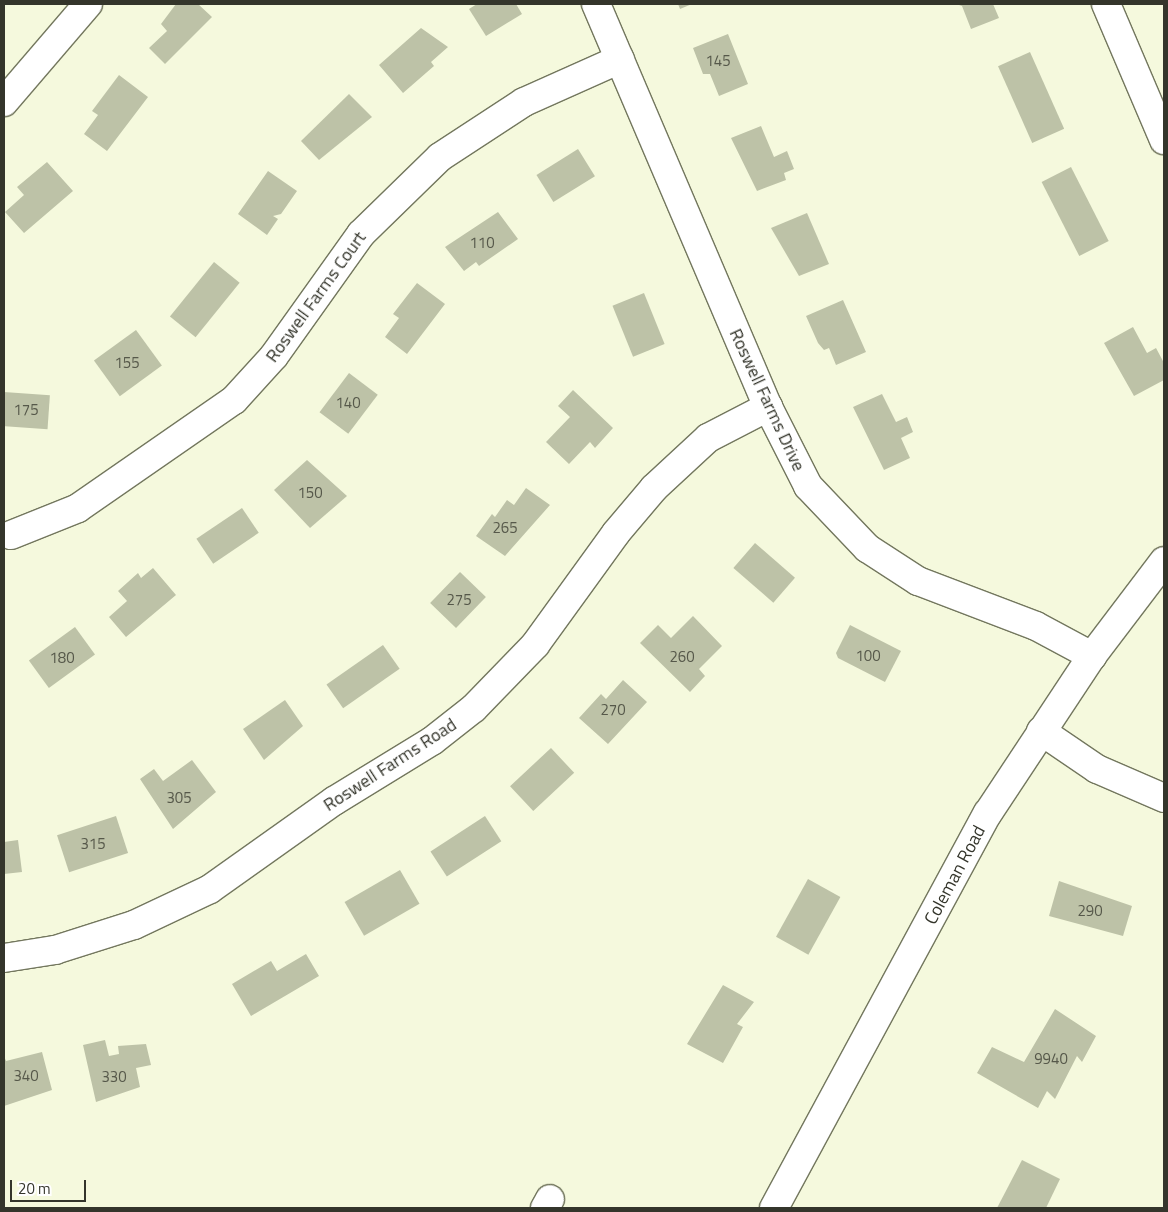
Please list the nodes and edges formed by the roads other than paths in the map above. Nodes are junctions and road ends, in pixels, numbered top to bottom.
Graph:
1 (88, 4) edge
2 (596, 4) edge
3 (1106, 4) edge
4 (620, 59) junction
5 (4, 102) edge
6 (1164, 140) edge
7 (768, 407) junction
8 (11, 536) dead end
9 (1164, 561) edge
10 (1092, 656) junction
11 (1041, 731) junction
12 (1164, 798) edge
13 (4, 958) edge
14 (774, 1208) edge

1 - 5 street
2 - 4 street, Roswell Farms Drive
3 - 6 street
4 - 7 street, Roswell Farms Drive
4 - 8 street, Roswell Farms Court
7 - 10 street, Roswell Farms Drive
7 - 13 street, Roswell Farms Road
9 - 10 street, Coleman Road
10 - 11 street, Coleman Road
11 - 12 street
11 - 14 street, Coleman Road

